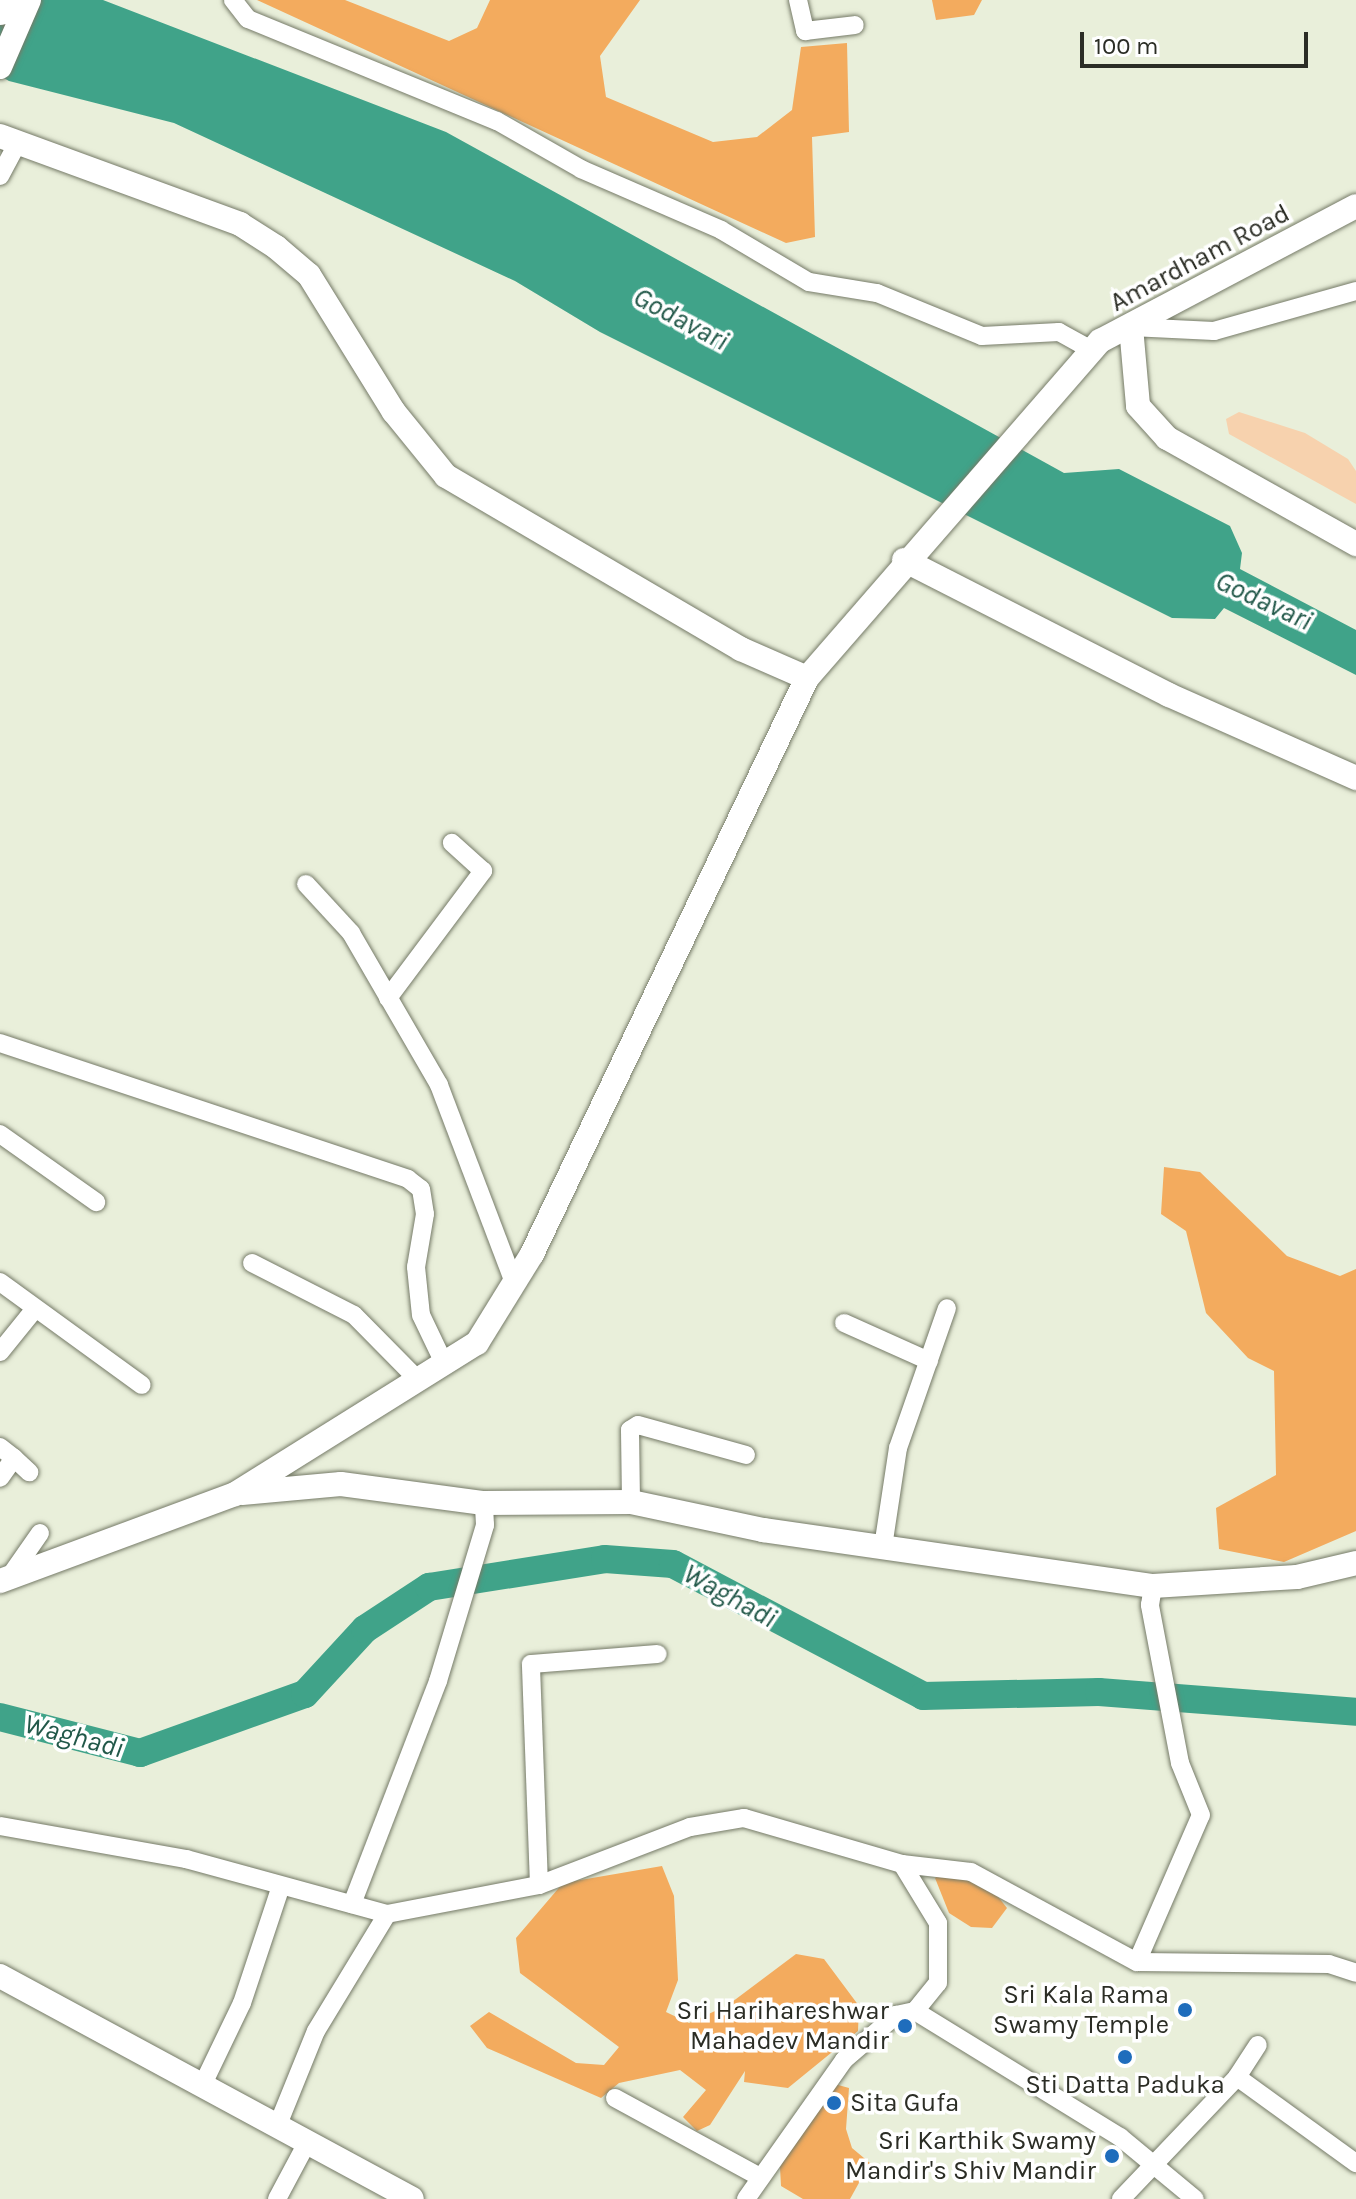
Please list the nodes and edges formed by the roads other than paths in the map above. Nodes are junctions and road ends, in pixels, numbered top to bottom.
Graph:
1 (4, 0) edge
2 (29, 0) edge
3 (233, 0) edge
4 (798, 0) edge
5 (0, 9) edge
6 (855, 25) dead end
7 (0, 67) edge
8 (9, 139) edge
9 (0, 176) edge
10 (1356, 206) edge
11 (1356, 291) edge
12 (1131, 327) junction
13 (1085, 359) junction
14 (1356, 544) edge
15 (904, 560) junction
16 (807, 678) junction
17 (1356, 778) edge
18 (452, 843) dead end
19 (306, 884) dead end
20 (388, 998) junction
21 (0, 1043) edge
22 (0, 1134) edge
23 (96, 1202) dead end
24 (252, 1263) dead end
25 (0, 1282) edge
26 (515, 1285) junction
27 (947, 1308) dead end
28 (34, 1310) junction
29 (844, 1323) dead end
30 (0, 1352) edge
31 (929, 1361) junction
32 (444, 1363) junction
33 (418, 1380) junction
34 (142, 1385) dead end
35 (7, 1453) edge
36 (746, 1455) dead end
37 (29, 1472) dead end
38 (0, 1478) edge
39 (235, 1494) junction
40 (631, 1502) junction
41 (484, 1514) junction
42 (40, 1533) dead end
43 (883, 1547) junction
44 (1349, 1559) edge
45 (4, 1580) edge
46 (1153, 1586) junction
47 (658, 1654) dead end
48 (0, 1826) edge
49 (902, 1864) junction
50 (539, 1885) junction
51 (281, 1886) junction
52 (352, 1904) junction
53 (387, 1914) junction
54 (1137, 1962) junction
55 (1356, 1973) edge
56 (0, 1976) edge
57 (915, 2011) junction
58 (1258, 2045) dead end
59 (1237, 2077) junction
60 (203, 2084) junction
61 (615, 2098) dead end
62 (279, 2122) junction
63 (308, 2141) junction
64 (1156, 2163) junction
65 (1356, 2163) edge
66 (760, 2177) junction
67 (277, 2199) edge
68 (412, 2199) edge
69 (746, 2199) edge
70 (1121, 2199) edge
71 (1195, 2199) edge

1 - 5 highway
2 - 7 street
3 - 13 street
4 - 6 street
8 - 9 street
8 - 16 street
10 - 12 street, Amardham Road
11 - 12 street
12 - 13 street, Amardham Road
12 - 14 street
13 - 15 street, Amardham Road
15 - 16 street, Amardham Road
15 - 17 street
16 - 26 street, Amardham Road
18 - 20 street
19 - 20 street
20 - 26 street
21 - 32 street
22 - 23 street
24 - 33 street
25 - 28 street
26 - 32 street, Amardham Road
27 - 31 street
28 - 30 street
28 - 34 street
29 - 31 street
31 - 43 street
32 - 33 street, Amardham Road
33 - 39 street, Amardham Road
35 - 37 street
35 - 38 street
36 - 40 street
39 - 41 street
39 - 45 street
40 - 41 street
40 - 43 street
41 - 52 street
42 - 45 street
43 - 46 street
44 - 46 street
46 - 54 street
47 - 50 street
48 - 51 street
49 - 50 street
49 - 54 street
49 - 57 street
50 - 53 street
51 - 52 street
51 - 60 street
52 - 53 street
53 - 62 street
54 - 55 street
56 - 60 street
57 - 64 street
57 - 66 street
58 - 59 street
59 - 64 street
59 - 65 street
60 - 62 street
61 - 66 street
62 - 63 street
63 - 67 street
63 - 68 street
64 - 70 street
64 - 71 street
66 - 69 street

